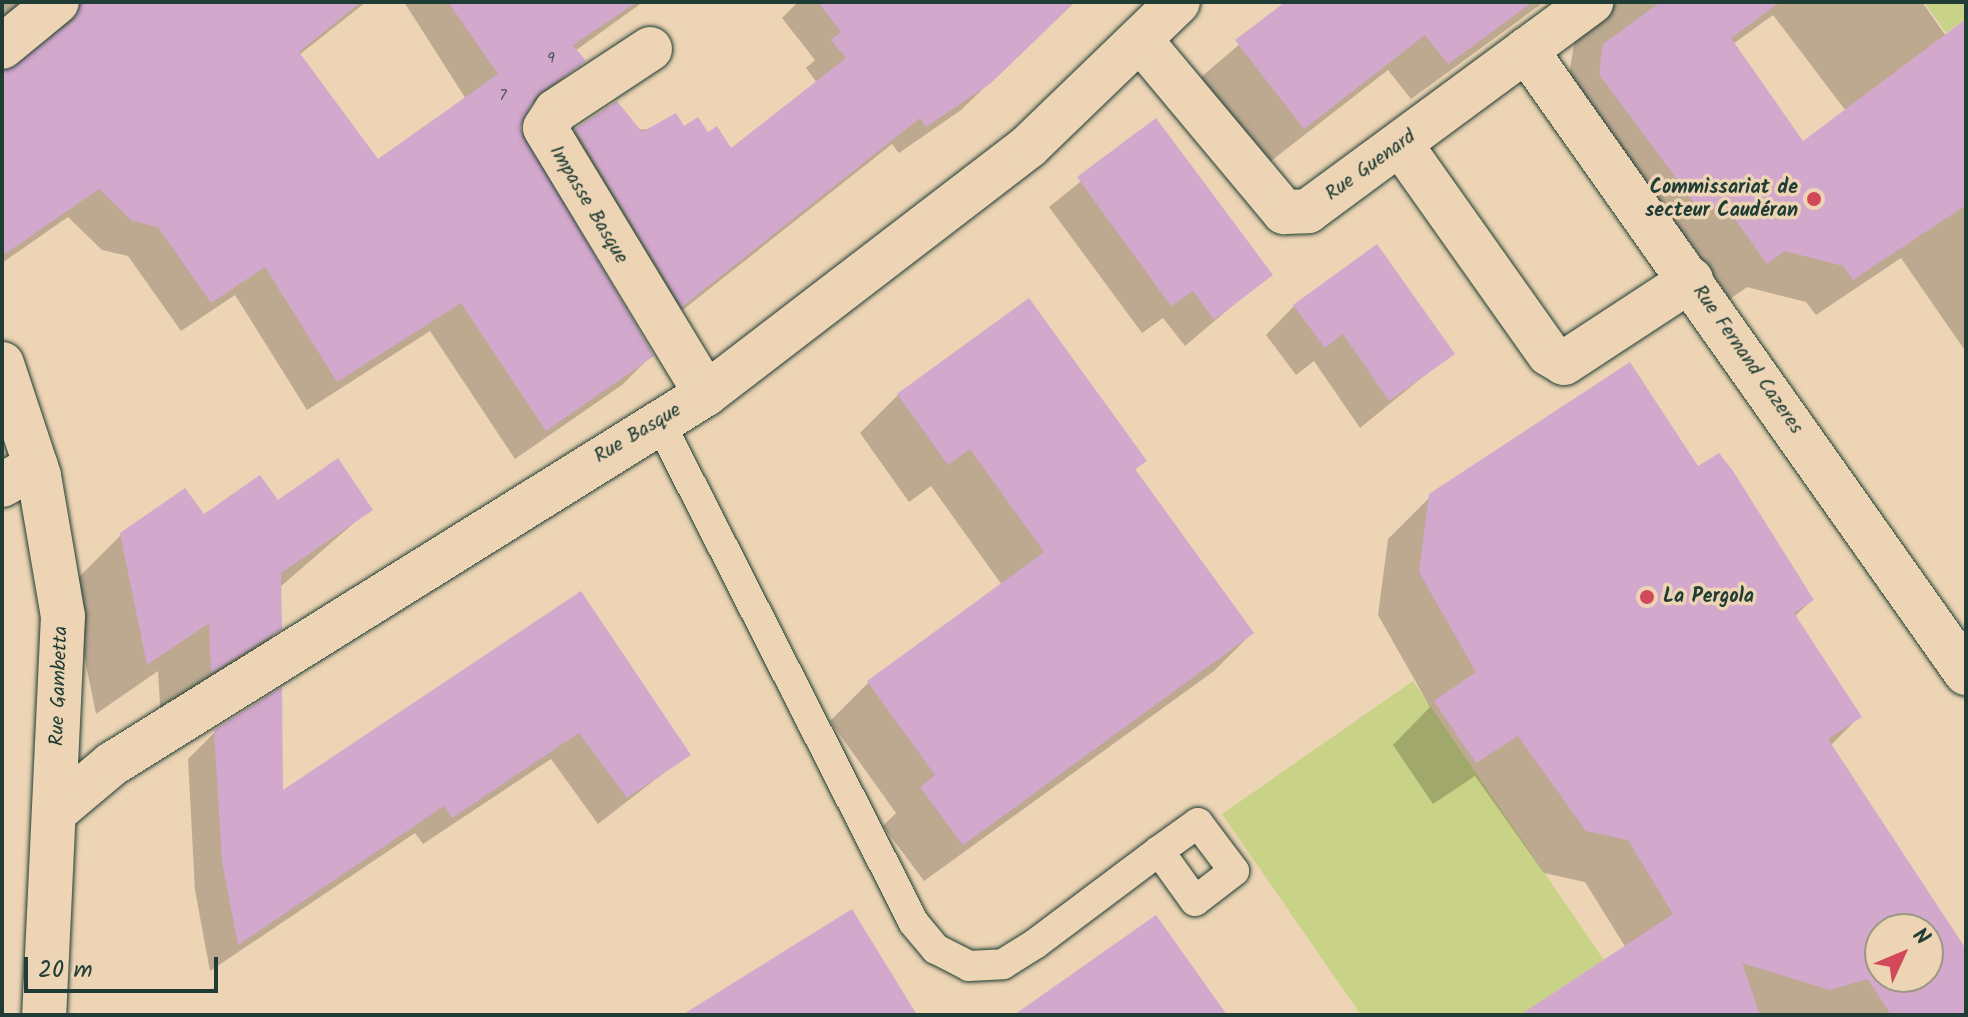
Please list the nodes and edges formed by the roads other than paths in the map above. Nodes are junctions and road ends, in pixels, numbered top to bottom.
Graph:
1 (57, 2) edge
2 (1178, 2) edge
3 (1591, 2) edge
4 (1142, 42) junction
5 (2, 47) edge
6 (650, 49) dead end
7 (1526, 50) junction
8 (1401, 145) junction
9 (1691, 280) junction
10 (2, 364) edge
11 (706, 394) junction
12 (659, 421) junction
13 (19, 476) edge
14 (1966, 673) edge
15 (56, 811) junction
16 (1159, 851) dead end
17 (44, 1015) edge

1 - 5 street
2 - 4 street, Rue Basque
3 - 7 street, Rue Guenard
4 - 8 street, Rue Guenard
4 - 11 street, Rue Basque
6 - 11 street, Impasse Basque
7 - 8 street, Rue Guenard
7 - 9 street, Rue Fernand Cazeres
8 - 9 street
9 - 14 street, Rue Fernand Cazeres
10 - 13 street, Rue Gambetta
11 - 12 street, Rue Basque
12 - 15 street, Rue Basque
12 - 16 lane
13 - 15 street, Rue Gambetta
15 - 17 street, Rue Gambetta

